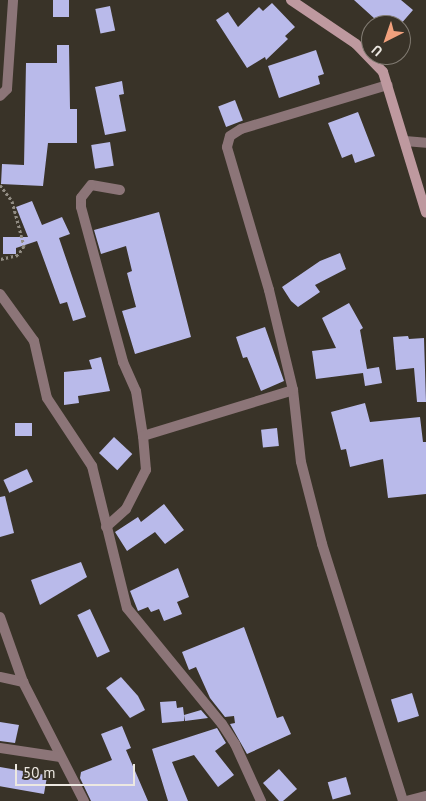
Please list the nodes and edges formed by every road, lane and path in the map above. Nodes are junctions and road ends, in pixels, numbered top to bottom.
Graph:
1 (13, 0) edge
2 (291, 0) edge
3 (388, 84) junction
4 (0, 96) edge
5 (405, 141) junction
6 (426, 143) edge
7 (0, 185) edge
8 (120, 190) dead end
9 (426, 213) edge
10 (0, 259) edge
11 (0, 294) edge
12 (293, 390) junction
13 (143, 436) junction
14 (106, 527) junction
15 (0, 617) edge
16 (0, 677) edge
17 (23, 682) junction
18 (0, 748) edge
19 (60, 757) junction
20 (426, 796) edge
21 (84, 801) edge
22 (261, 801) edge
23 (405, 801) edge

1 - 4 street
2 - 3 street
3 - 5 street
3 - 12 street
5 - 6 street
5 - 9 street
7 - 10 path
8 - 13 street
11 - 14 street
12 - 13 street
12 - 23 street
13 - 14 street
14 - 22 street
15 - 17 street
16 - 17 street
17 - 19 street
18 - 19 street
19 - 21 street
20 - 23 street

